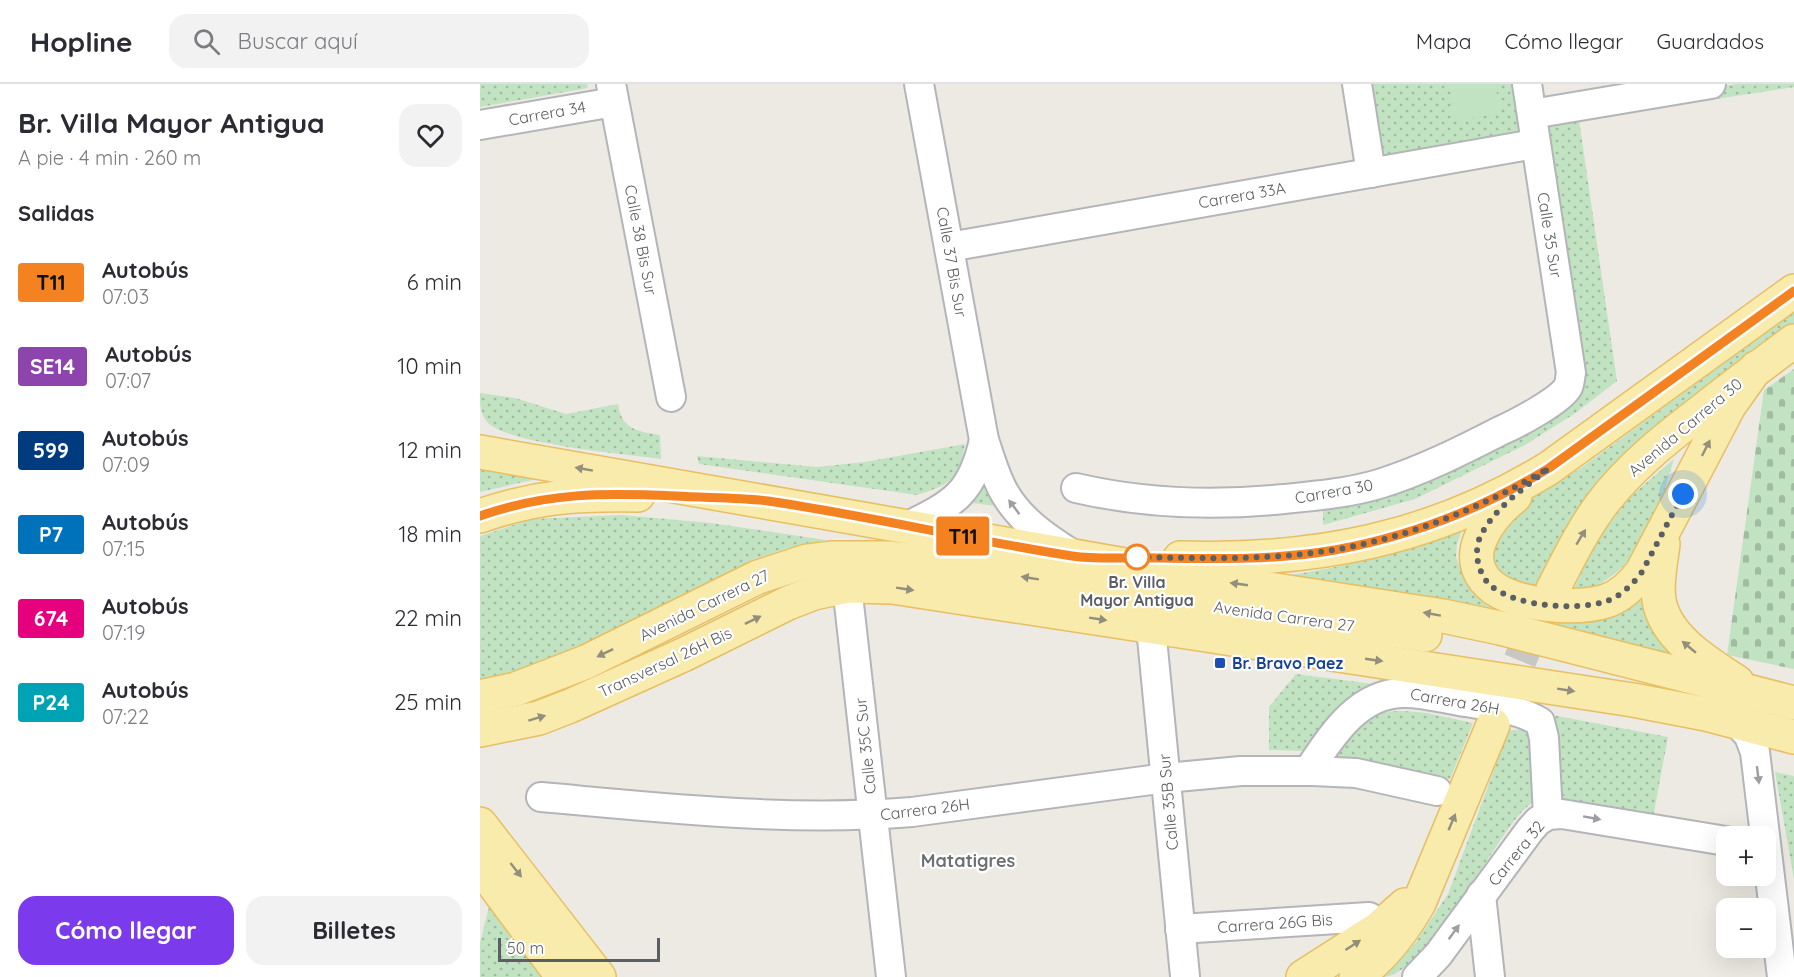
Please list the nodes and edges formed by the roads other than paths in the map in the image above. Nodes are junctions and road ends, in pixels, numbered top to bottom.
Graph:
1 (919, 84) edge
2 (1357, 84) edge
3 (1527, 84) edge
4 (1711, 84) edge
5 (613, 93) edge
6 (1532, 114) junction
7 (480, 125) edge
8 (1535, 144) junction
9 (1371, 173) junction
10 (949, 247) junction
11 (1794, 291) edge
12 (1794, 342) edge
13 (1756, 368) junction
14 (1569, 386) joint
15 (671, 397) dead end
16 (984, 440) junction
17 (483, 451) edge
18 (1549, 468) junction
19 (1076, 488) dead end
20 (766, 501) junction
21 (480, 516) edge
22 (908, 526) junction
23 (1665, 529) junction
24 (1075, 557) junction
25 (847, 586) junction
26 (1552, 589) tunnel mouth
27 (1151, 628) junction
28 (1649, 668) junction
29 (1754, 693) junction
30 (480, 697) edge
31 (1794, 703) edge
32 (1737, 722) junction
33 (1493, 724) tunnel mouth
34 (480, 730) edge
35 (1794, 737) edge
36 (1308, 771) junction
37 (1166, 778) junction
38 (1437, 791) dead end
39 (541, 797) dead end
40 (873, 815) junction
41 (1548, 815) junction
42 (480, 824) edge
43 (1764, 826) edge
44 (1716, 839) edge
45 (480, 866) edge
46 (1430, 876) junction
47 (1776, 885) edge
48 (1481, 895) junction
49 (1785, 914) edge
50 (1369, 916) dead end
51 (1180, 929) junction
52 (1185, 976) edge
53 (563, 977) edge
54 (599, 977) edge
55 (891, 977) edge
56 (1304, 977) edge
57 (1356, 977) edge
58 (1417, 977) edge
59 (1490, 977) edge
60 (1782, 977) edge

1 - 10 street, Calle 37 Bis Sur
2 - 9 street
3 - 6 street, Calle 35 Sur
4 - 6 street
5 - 7 street, Carrera 34
5 - 15 street, Calle 38 Bis Sur
6 - 8 street, Calle 35 Sur
8 - 9 street, Carrera 33A
8 - 14 street, Calle 35 Sur
9 - 10 street, Carrera 33A
10 - 16 street, Calle 37 Bis Sur
11 - 18 main road
12 - 13 main road, Avenida Carrera 30
23 -> 13 main road
26 -> 13 main road, Avenida Carrera 30
14 - 19 street, Carrera 30
16 - 22 street, Calle 37 Bis Sur
24 -> 16 street, Calle 37 Bis Sur
20 -> 17 main road, Avenida Carrera 27
18 - 23 main road
18 - 24 main road
20 - 21 main road
20 - 22 main road, Avenida Carrera 27
22 - 24 main road, Avenida Carrera 27
29 -> 23 main road
28 -> 24 main road, Avenida Carrera 27
25 -> 27 main road, Avenida Carrera 27
34 -> 25 main road, Transversal 26H Bis
25 - 40 street, Calle 35C Sur
27 -> 32 main road, Avenida Carrera 27
27 - 37 street, Calle 35B Sur
28 - 29 main road, Avenida Carrera 27
28 -> 30 main road, Avenida Carrera 27
29 - 31 main road, Avenida Carrera 27
32 - 35 main road, Avenida Carrera 27
32 -> 43 street
46 -> 33 main road
36 - 37 street, Carrera 26H
36 - 38 street, Carrera 26H
36 - 41 street, Carrera 26H
37 - 40 street, Carrera 26H
37 - 51 street, Calle 35B Sur
39 - 40 street, Carrera 26H
40 - 55 street, Calle 35C Sur
41 -> 44 street, Carrera 32
41 - 48 street, Carrera 32
42 -> 54 main road
45 - 53 main road
56 -> 46 main road
46 - 57 main road
47 - 49 street
58 -> 48 street, Carrera 32
48 - 59 street
49 - 60 street
50 - 51 street, Carrera 26G Bis
51 - 52 street, Calle 35B Sur

